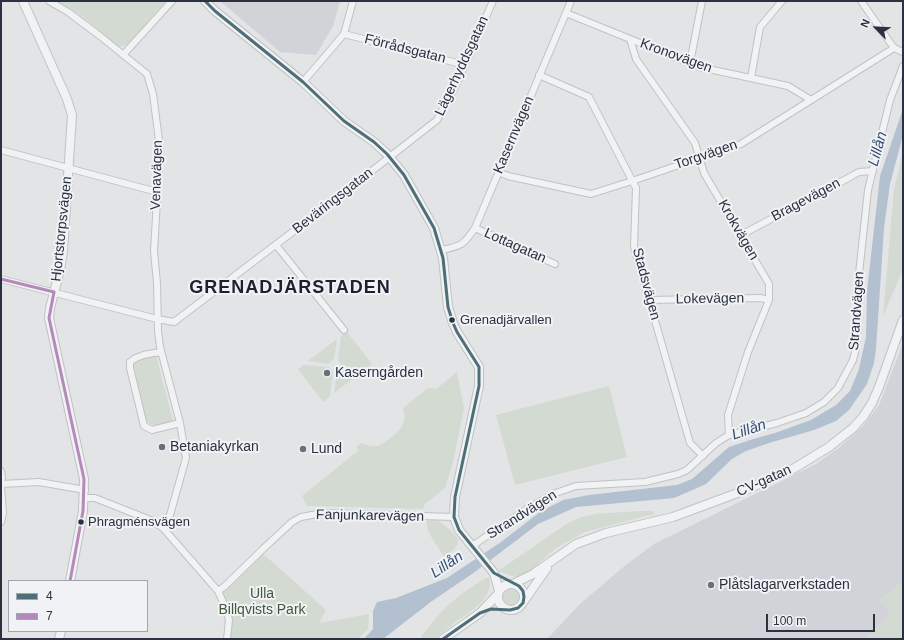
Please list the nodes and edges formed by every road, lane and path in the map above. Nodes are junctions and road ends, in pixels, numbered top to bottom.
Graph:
1 (23, 1) edge
2 (49, 1) edge
3 (172, 1) edge
4 (205, 1) edge
5 (353, 1) edge
6 (493, 1) edge
7 (571, 1) edge
8 (702, 1) edge
9 (782, 1) edge
10 (861, 1) edge
11 (566, 13) junction
12 (344, 34) junction
13 (630, 39) junction
14 (894, 48) junction
15 (903, 52) edge
16 (123, 55) junction
17 (690, 63) junction
18 (465, 64) junction
19 (903, 66) edge
20 (540, 75) junction
21 (752, 78) junction
22 (303, 82) junction
23 (811, 100) junction
24 (1, 150) edge
25 (389, 157) junction
26 (700, 158) junction
27 (69, 168) junction
28 (873, 171) junction
29 (498, 172) junction
30 (632, 181) junction
31 (157, 192) junction
32 (475, 228) junction
33 (741, 235) junction
34 (276, 245) junction
35 (441, 250) junction
36 (555, 264) dead end
37 (1, 279) edge
38 (54, 292) junction
39 (649, 300) junction
40 (770, 300) junction
41 (157, 319) junction
42 (903, 320) edge
43 (344, 330) dead end
44 (161, 352) junction
45 (180, 424) junction
46 (729, 435) junction
47 (703, 456) junction
48 (1, 471) edge
49 (1, 483) edge
50 (1, 487) edge
51 (84, 494) junction
52 (454, 516) junction
53 (1, 522) edge
54 (162, 528) junction
55 (472, 546) junction
56 (554, 559) junction
57 (494, 573) junction
58 (70, 580) edge
59 (512, 583) junction
60 (218, 591) junction
61 (498, 593) junction
62 (524, 600) junction
63 (505, 609) junction
64 (480, 613) junction
65 (227, 639) edge
66 (443, 639) edge

1 - 27 street, Hjortstorpsvägen
2 - 16 street, Venavägen
3 - 16 street
4 - 22 street
5 - 12 street
6 - 18 street, Lägerhyddsgatan
7 - 11 street, Kasernvägen
8 - 17 street
9 - 21 street
10 - 14 street
11 - 13 street, Kronovägen
11 - 20 street, Kasernvägen
12 - 18 street, Förrådsgatan
12 - 22 street
13 - 17 street, Kronovägen
13 - 26 street, Krokvägen
14 - 15 street
14 - 23 street, Torgvägen
16 - 31 street, Venavägen
17 - 21 street, Kronovägen
18 - 25 street, Lägerhyddsgatan
19 - 28 street, Strandvägen
20 - 29 street, Kasernvägen
20 - 30 street, Stadsvägen
21 - 23 street, Kronovägen
22 - 25 street
23 - 26 street, Torgvägen
24 - 27 street
25 - 34 street, Beväringsgatan
25 - 35 street
26 - 30 street, Torgvägen
26 - 33 street, Krokvägen
27 - 31 street
27 - 38 street, Hjortstorpsvägen
28 - 33 street, Bragevägen
28 - 46 street, Strandvägen
29 - 30 street, Torgvägen
29 - 32 street, Kasernvägen
30 - 39 street, Stadsvägen
31 - 41 street, Venavägen
32 - 35 street, Kasernvägen
32 - 36 street, Lottagatan
33 - 40 street, Krokvägen
34 - 41 street, Beväringsgatan
34 - 43 street
35 - 52 street
37 - 38 street, Beväringsgatan
38 - 41 street, Beväringsgatan
38 - 51 street, Hjortstorpsvägen
39 - 40 street, Lokevägen
39 - 47 street, Stadsvägen
40 - 46 street
41 - 44 street, Venavägen
42 - 56 street, CV-gatan
44 - 45 street, Venavägen
44 - 45 street
45 - 54 street, Venavägen
46 - 47 street, Strandvägen
47 - 55 street, Strandvägen
48 - 49 street
49 - 51 street
50 - 53 street
51 - 54 street
51 - 58 street, Hjortstorpsvägen
52 - 55 street
52 - 60 street, Fanjunkarevägen
54 - 60 street
55 - 57 street
56 - 59 street, CV-gatan
56 - 62 street, CV-gatan
57 - 59 street
57 - 61 street
59 - 61 street
59 - 62 street
60 - 65 street
61 - 63 street
61 - 64 street
62 - 63 street
63 - 64 street
64 - 66 street

